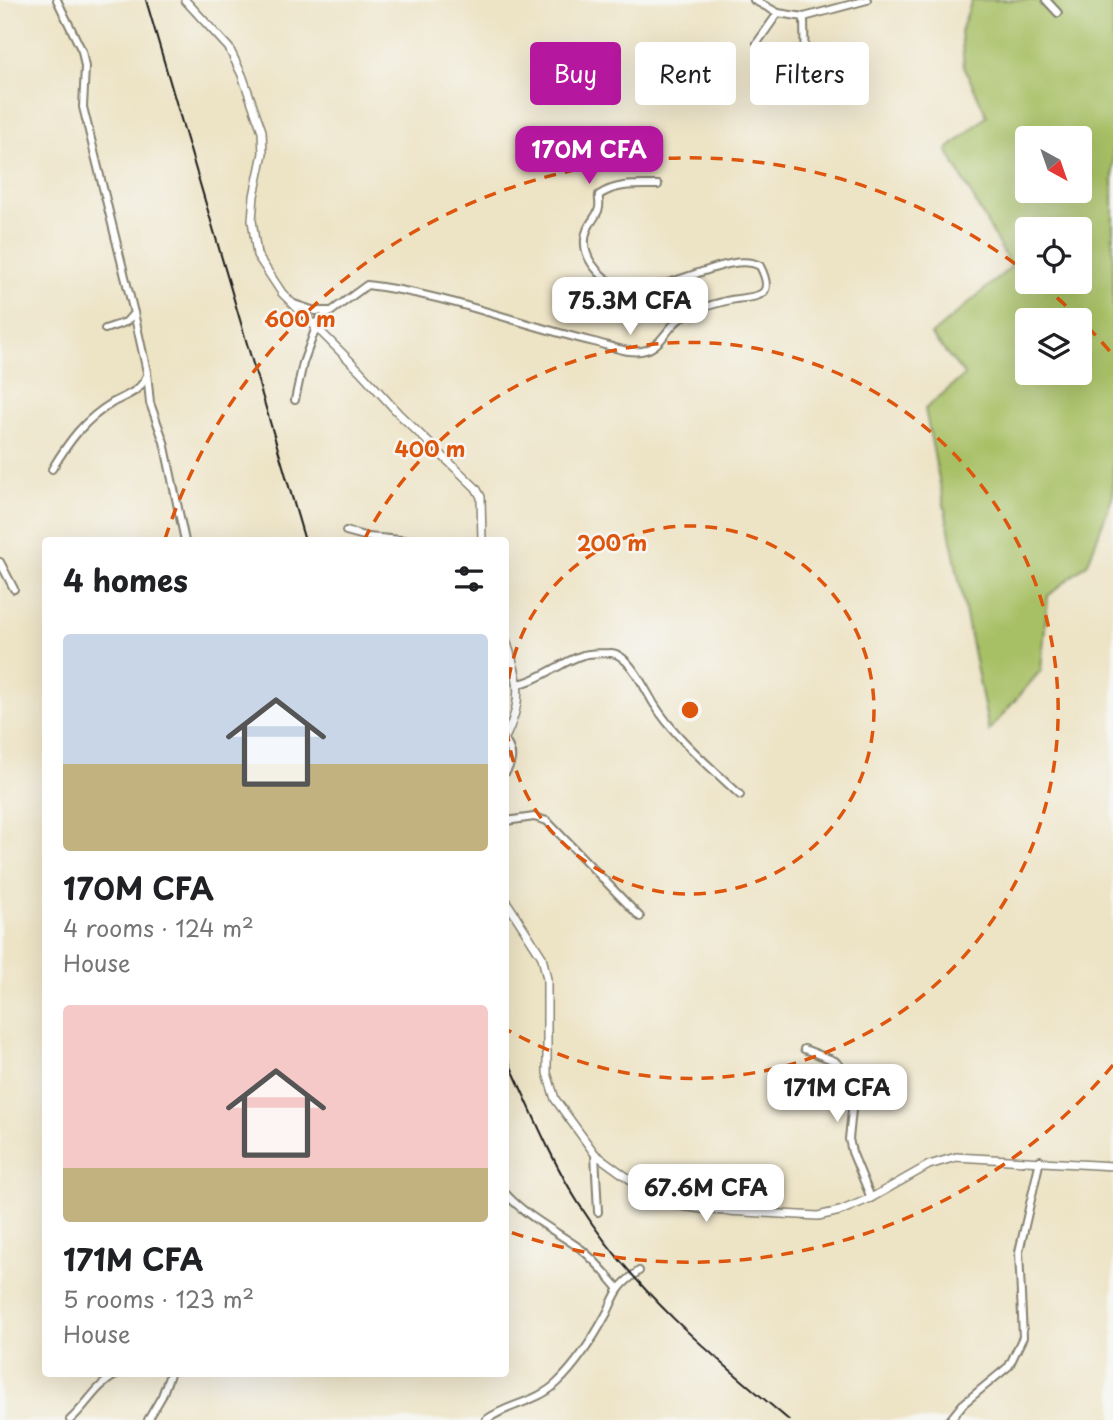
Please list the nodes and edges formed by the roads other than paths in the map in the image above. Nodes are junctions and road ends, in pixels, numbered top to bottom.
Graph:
1 (57, 0) edge
2 (185, 0) edge
3 (754, 0) edge
4 (867, 0) edge
5 (1046, 0) edge
6 (778, 12) junction
7 (1058, 13) dead end
8 (804, 17) junction
9 (758, 42) edge
10 (804, 42) edge
11 (658, 185) dead end
12 (294, 304) junction
13 (329, 311) junction
14 (134, 313) junction
15 (314, 324) junction
16 (105, 328) dead end
17 (146, 372) junction
18 (295, 400) dead end
19 (52, 469) dead end
20 (346, 531) dead end
21 (184, 537) edge
22 (368, 537) edge
23 (481, 537) edge
24 (0, 562) edge
25 (14, 589) dead end
26 (509, 650) edge
27 (519, 684) junction
28 (509, 727) edge
29 (509, 746) edge
30 (509, 764) edge
31 (740, 794) dead end
32 (509, 821) edge
33 (509, 906) edge
34 (640, 916) dead end
35 (804, 1049) dead end
36 (595, 1154) junction
37 (1040, 1160) junction
38 (1113, 1166) edge
39 (509, 1197) edge
40 (871, 1198) junction
41 (597, 1212) dead end
42 (639, 1271) dead end
43 (619, 1289) junction
44 (112, 1377) edge
45 (169, 1377) edge
46 (70, 1420) edge
47 (148, 1420) edge
48 (486, 1420) edge
49 (950, 1420) edge

1 - 14 street
2 - 12 street
3 - 6 street
4 - 8 street
5 - 7 street
6 - 8 street
6 - 9 street
8 - 10 street
11 - 13 street
12 - 13 street
12 - 15 street
13 - 15 street
14 - 16 street
14 - 17 street
15 - 18 street
15 - 23 street
17 - 19 street
17 - 21 street
20 - 22 street
24 - 25 street
26 - 27 street
27 - 28 street
27 - 31 street
29 - 30 street
32 - 34 street
33 - 36 street
35 - 40 street
36 - 40 street
36 - 41 street
37 - 38 street
37 - 40 street
37 - 49 street
39 - 43 street
42 - 43 street
43 - 48 street
44 - 46 street
45 - 47 street

